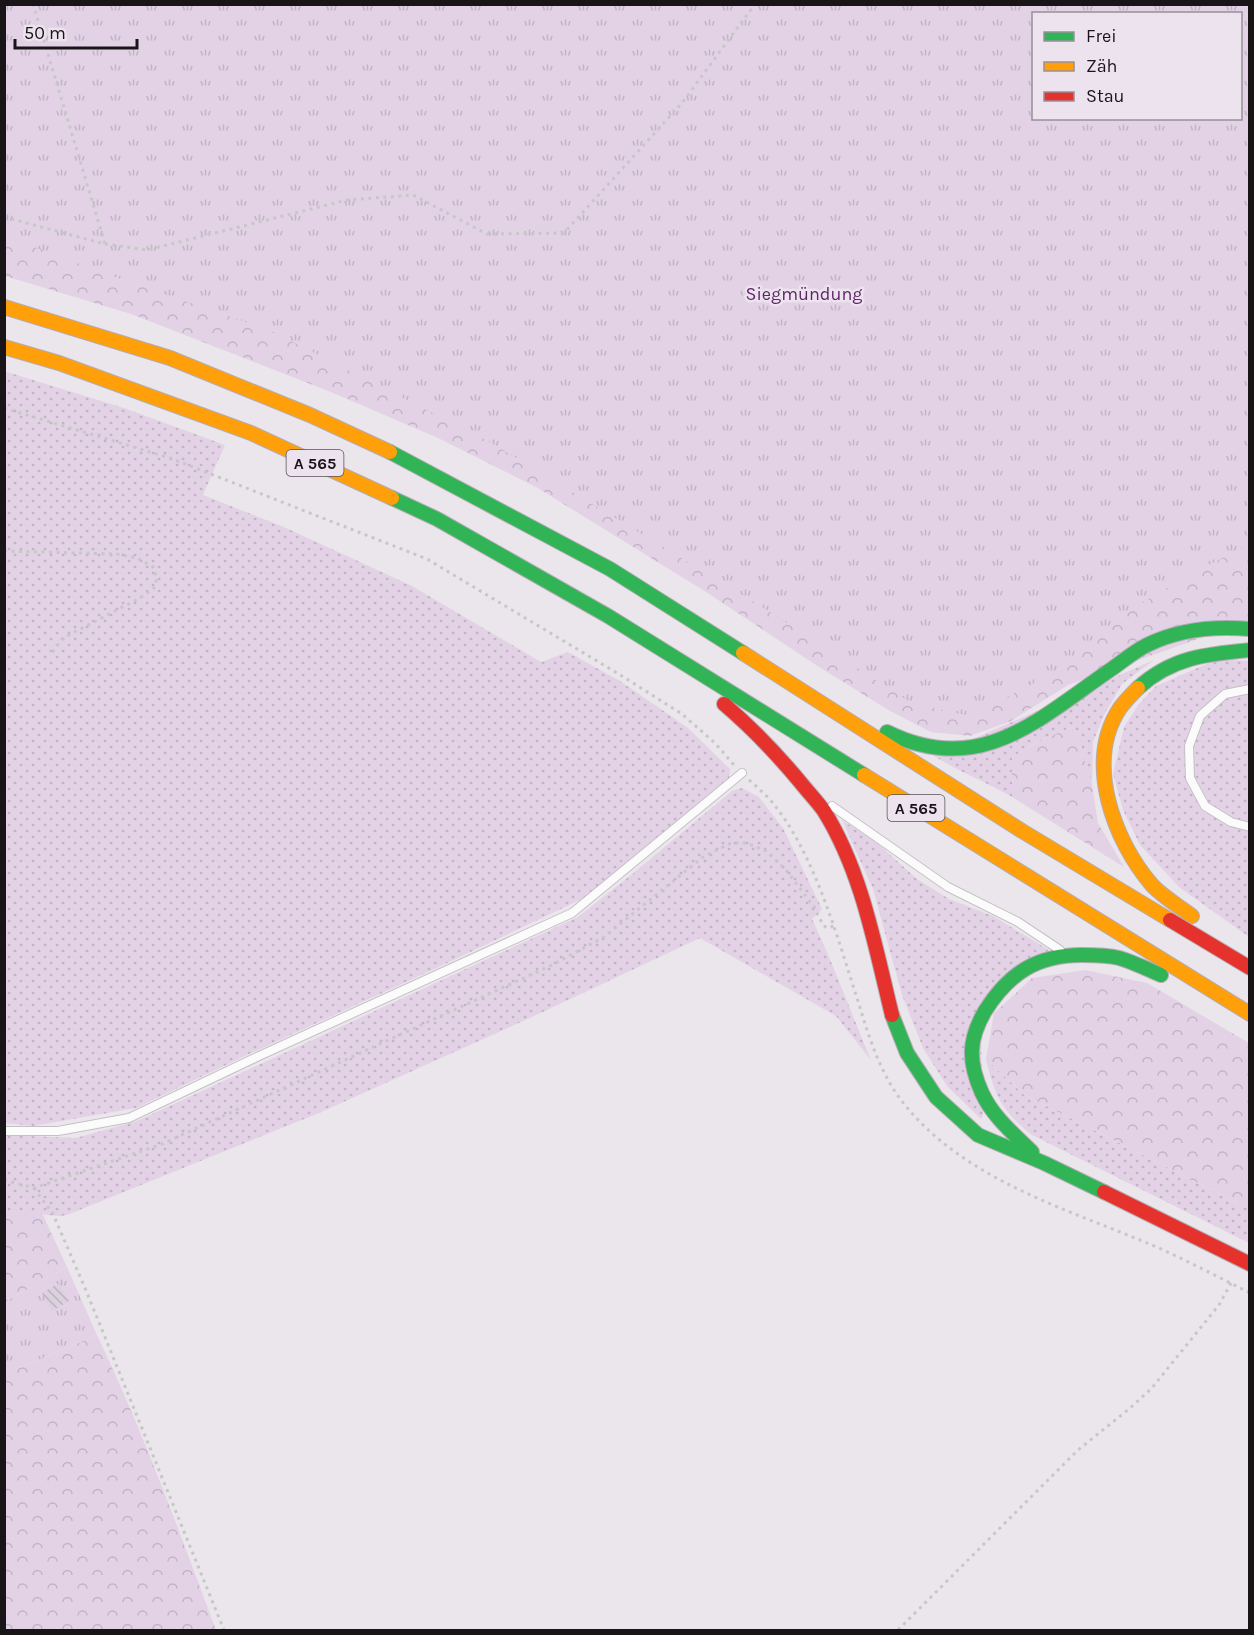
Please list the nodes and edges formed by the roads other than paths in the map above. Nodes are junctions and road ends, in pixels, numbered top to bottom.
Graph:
1 (4, 307) edge
2 (4, 347) edge
3 (608, 616) junction
4 (1250, 629) edge
5 (1250, 650) edge
6 (1250, 689) edge
7 (809, 695) junction
8 (742, 773) road end
9 (808, 791) junction
10 (1250, 827) edge
11 (1067, 955) junction
12 (1250, 961) edge
13 (1250, 968) edge
14 (1224, 1000) junction
15 (1250, 1014) edge
16 (4, 1131) edge
17 (1044, 1163) junction
18 (1250, 1264) edge

1 - 7 highway, A 565
2 - 3 highway, A 565
3 - 9 highway
3 - 14 highway, A 565
4 - 7 highway
5 - 12 highway
6 - 10 lane
7 - 13 highway, A 565
8 - 16 lane
9 - 11 lane
9 - 17 highway
11 - 14 highway
11 - 17 highway
14 - 15 highway, A 565
17 - 18 highway

